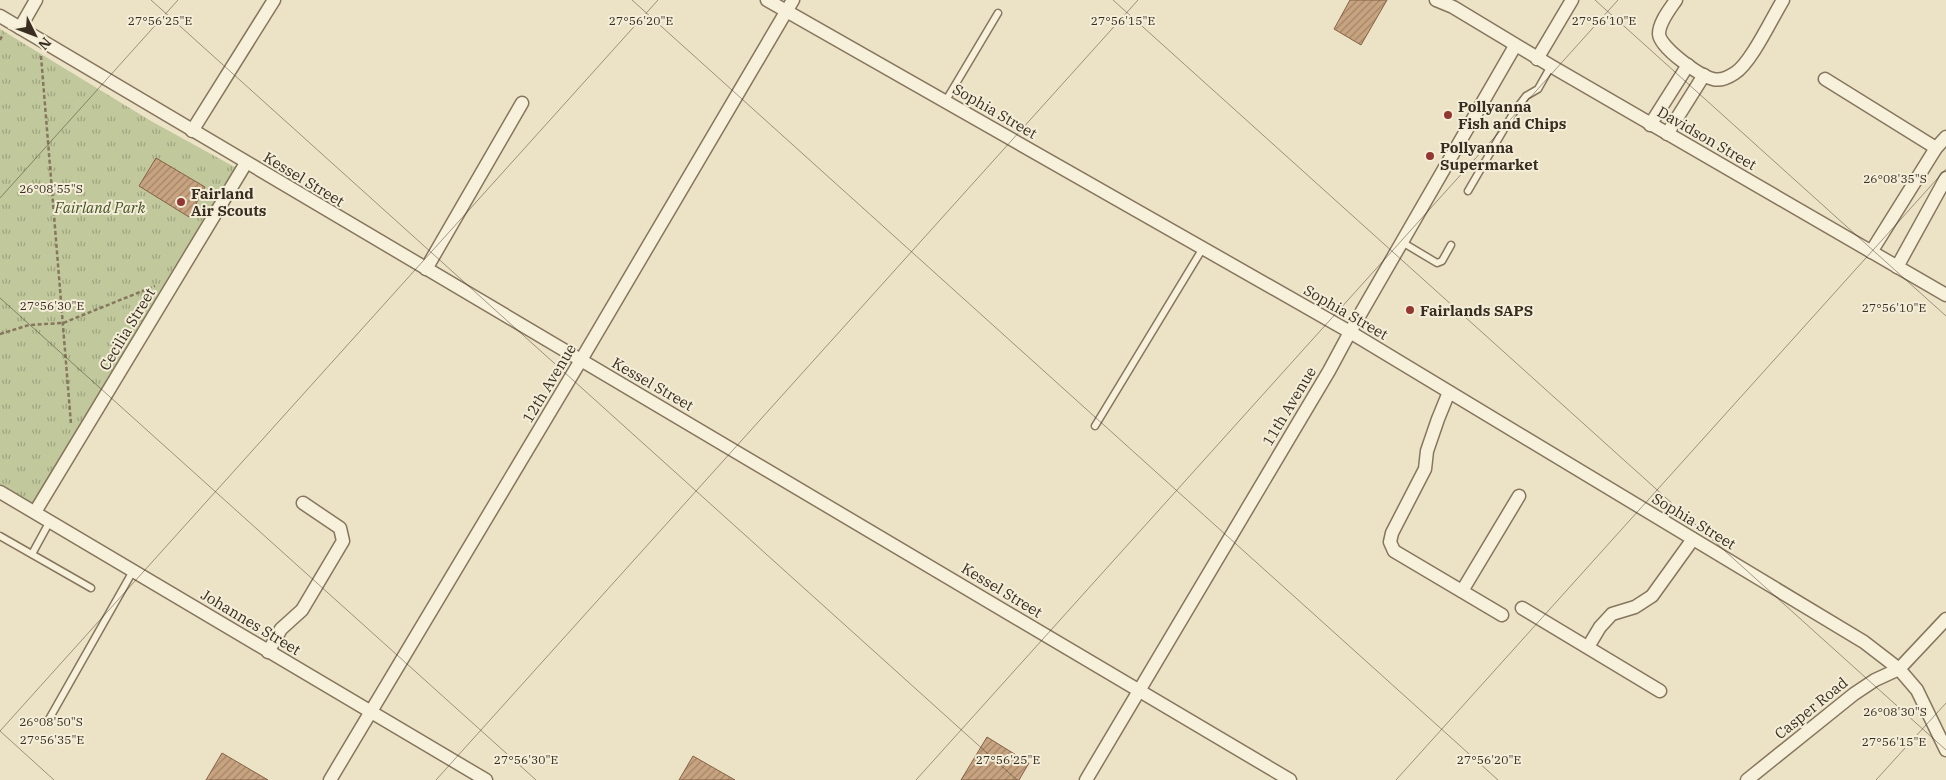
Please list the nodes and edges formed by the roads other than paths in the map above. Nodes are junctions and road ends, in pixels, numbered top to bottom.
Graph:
1 (36, 0) edge
2 (274, 0) edge
3 (767, 0) edge
4 (1436, 0) edge
5 (1572, 0) edge
6 (1676, 0) edge
7 (1783, 0) edge
8 (1452, 2) edge
9 (789, 6) edge
10 (998, 13) dead end
11 (0, 16) edge
12 (20, 28) junction
13 (1515, 46) junction
14 (1537, 59) junction
15 (1688, 65) junction
16 (1551, 66) junction
17 (1704, 75) junction
18 (1825, 78) dead end
19 (945, 102) junction
20 (522, 103) dead end
21 (1650, 124) junction
22 (192, 131) junction
23 (1667, 134) junction
24 (1946, 137) edge
25 (1936, 148) junction
26 (246, 163) junction
27 (1946, 178) edge
28 (1468, 191) dead end
29 (1402, 242) junction
30 (1451, 246) dead end
31 (1203, 248) junction
32 (1871, 252) junction
33 (1897, 267) junction
34 (426, 269) junction
35 (1946, 295) edge
36 (1350, 332) junction
37 (581, 360) junction
38 (1449, 392) junction
39 (1095, 426) dead end
40 (0, 492) edge
41 (1519, 496) dead end
42 (303, 503) dead end
43 (35, 512) junction
44 (50, 521) junction
45 (0, 536) edge
46 (1693, 539) junction
47 (32, 554) junction
48 (133, 572) junction
49 (91, 588) dead end
50 (1462, 591) junction
51 (1522, 608) dead end
52 (1502, 615) dead end
53 (1946, 619) edge
54 (1588, 647) junction
55 (268, 652) junction
56 (1900, 668) junction
57 (1140, 690) junction
58 (1660, 691) dead end
59 (371, 712) junction
60 (48, 721) dead end
61 (1946, 750) edge
62 (330, 780) edge
63 (486, 780) edge
64 (1086, 780) edge
65 (1290, 780) edge
66 (1747, 780) edge

1 - 12 street
2 - 22 street
3 - 9 street, Sophia Street
4 - 8 street, Davidson Street
5 - 14 street
6 - 15 street
7 - 17 street
8 - 13 street, Davidson Street
9 - 19 street, Sophia Street
9 - 37 street, 12th Avenue
10 - 19 lane
11 - 12 street, Kessel Street
12 - 22 street, Kessel Street
13 - 14 street, Davidson Street
13 - 29 street, 11th Avenue
14 - 16 street, Davidson Street
15 - 17 street
15 - 21 street
16 - 21 street, Davidson Street
16 - 28 lane
17 - 23 street
18 - 25 street
19 - 31 street, Sophia Street
20 - 34 street
21 - 23 street, Davidson Street
22 - 26 street, Kessel Street
23 - 32 street, Davidson Street
24 - 25 street
25 - 32 street
26 - 34 street, Kessel Street
26 - 43 street, Cecilia Street
27 - 33 street
29 - 30 lane
29 - 36 street, 11th Avenue
31 - 36 street, Sophia Street
31 - 39 lane
32 - 33 street, Davidson Street
33 - 35 street, Davidson Street
34 - 37 street, Kessel Street
36 - 38 street, Sophia Street
36 - 57 street, 11th Avenue
37 - 57 street, Kessel Street
37 - 59 street, 12th Avenue
38 - 46 street, Sophia Street
38 - 50 street
40 - 43 street, Johannes Street
41 - 50 street
42 - 55 street
43 - 44 street, Johannes Street
44 - 47 lane
44 - 48 street, Johannes Street
45 - 47 lane
46 - 54 street
46 - 56 street, Sophia Street
47 - 49 lane
48 - 55 street, Johannes Street
48 - 60 lane
50 - 52 street
51 - 54 street
53 - 56 street
54 - 58 street
55 - 59 street, Johannes Street
56 - 61 street, Sophia Street
56 - 66 street, Casper Road
57 - 64 street, 11th Avenue
57 - 65 street, Kessel Street
59 - 62 street, 12th Avenue
59 - 63 street, Johannes Street

